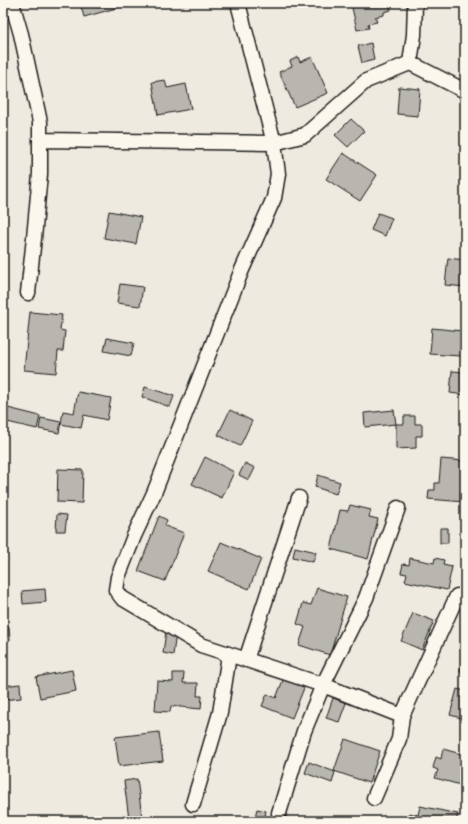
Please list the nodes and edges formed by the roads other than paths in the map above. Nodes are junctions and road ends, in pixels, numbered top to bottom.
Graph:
1 (12, 3) edge
2 (238, 3) edge
3 (415, 3) edge
4 (410, 63) junction
5 (465, 92) edge
6 (40, 140) junction
7 (274, 143) junction
8 (28, 293) dead end
9 (299, 498) dead end
10 (398, 508) dead end
11 (458, 596) dead end
12 (229, 655) junction
13 (246, 660) junction
14 (323, 685) junction
15 (402, 716) junction
16 (374, 798) dead end
17 (193, 804) dead end
18 (279, 813) dead end

1 - 6 street
2 - 7 street
3 - 4 street
4 - 5 street
4 - 7 street
6 - 7 street
6 - 8 street
7 - 12 street
9 - 13 street
10 - 14 street
11 - 15 street
12 - 13 street
12 - 17 street
13 - 14 street
14 - 15 street
14 - 18 street
15 - 16 street

